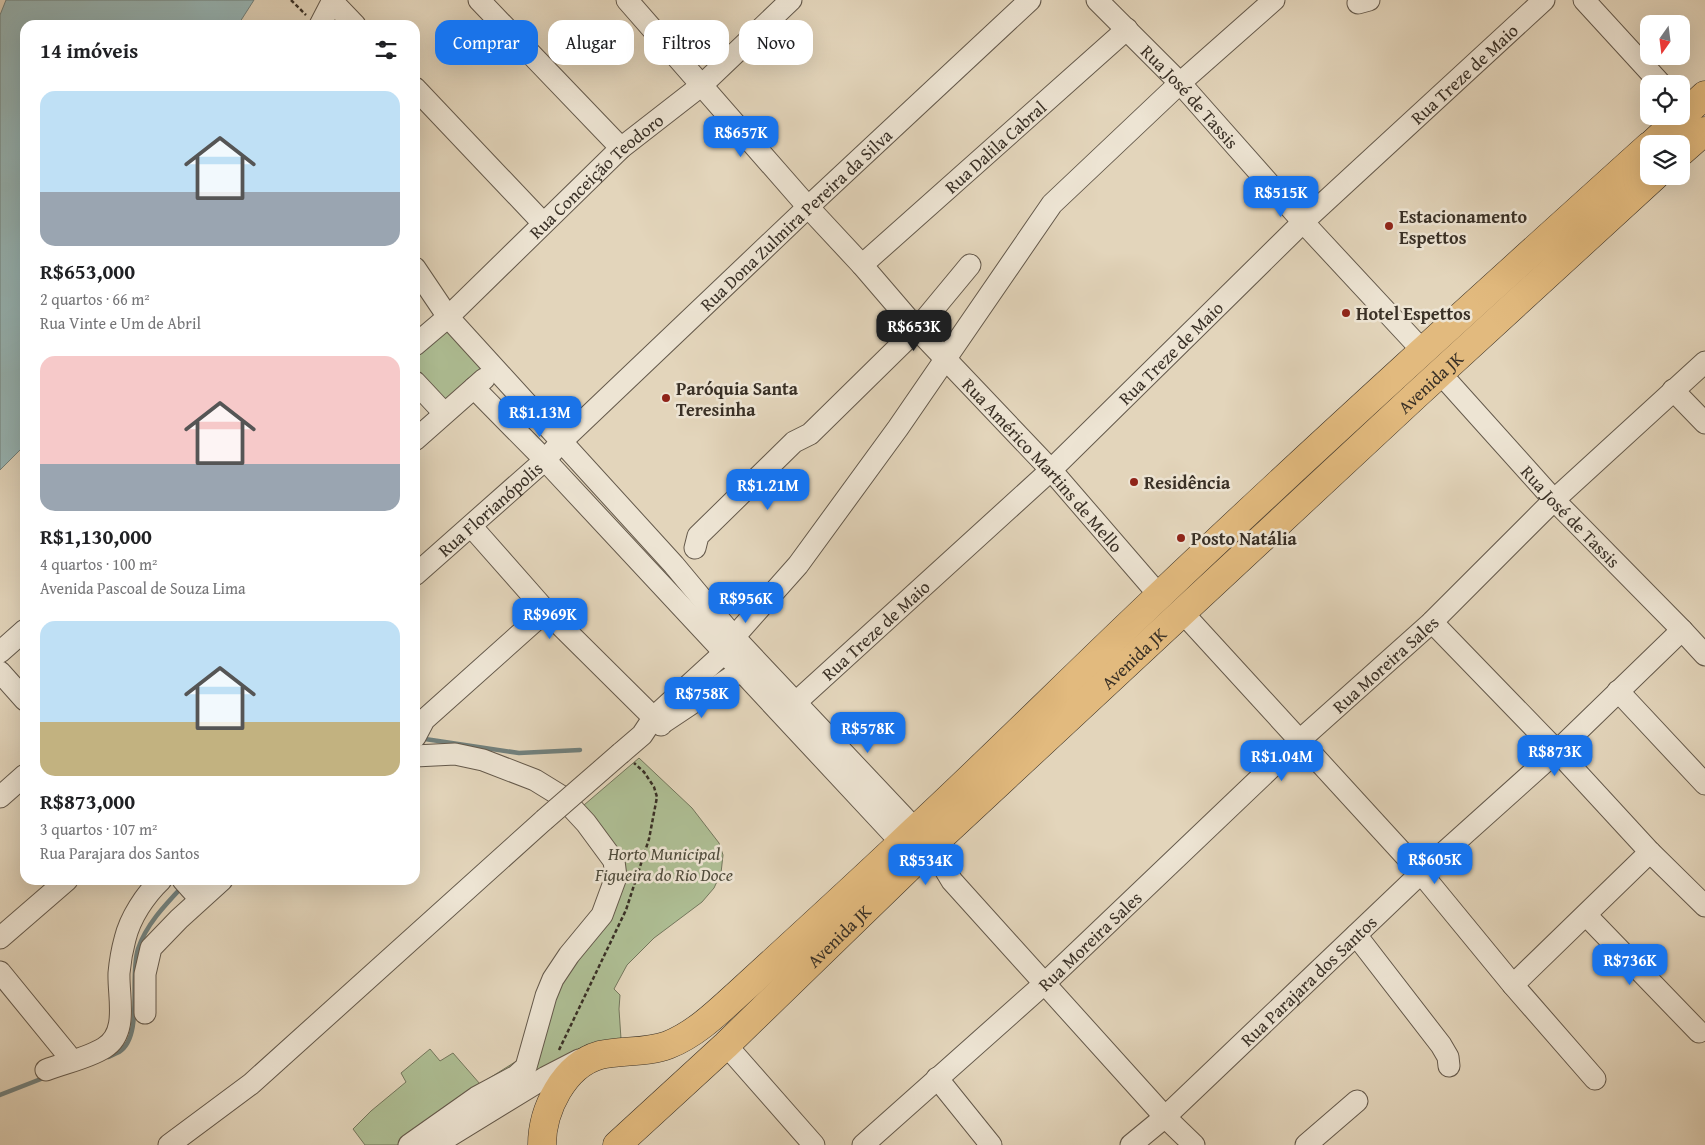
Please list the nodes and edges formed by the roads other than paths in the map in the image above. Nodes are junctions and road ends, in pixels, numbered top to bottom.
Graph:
1 (332, 0) edge
2 (479, 0) edge
3 (627, 0) edge
4 (791, 0) edge
5 (1030, 0) edge
6 (1097, 0) edge
7 (1274, 0) edge
8 (1544, 0) edge
9 (1584, 0) edge
10 (316, 20) edge
11 (351, 20) edge
12 (1127, 29) junction
13 (1653, 75) edge
14 (1180, 83) junction
15 (702, 85) junction
16 (420, 93) edge
17 (1698, 118) edge
18 (1668, 135) edge
19 (1690, 135) edge
20 (621, 148) junction
21 (1640, 154) edge
22 (1645, 185) edge
23 (808, 207) junction
24 (1303, 222) junction
25 (543, 223) junction
26 (862, 264) junction
27 (970, 265) dead end
28 (420, 275) edge
29 (448, 317) junction
30 (917, 329) junction
31 (420, 341) edge
32 (1422, 350) junction
33 (945, 358) junction
34 (1705, 362) edge
35 (495, 369) junction
36 (1440, 373) junction
37 (420, 387) edge
38 (474, 388) junction
39 (1673, 390) junction
40 (444, 413) junction
41 (1705, 423) edge
42 (420, 435) edge
43 (562, 441) junction
44 (545, 460) junction
45 (1051, 470) junction
46 (1554, 500) junction
47 (471, 526) junction
48 (674, 565) junction
49 (420, 571) edge
50 (658, 581) junction
51 (1159, 595) junction
52 (546, 611) junction
53 (1182, 612) junction
54 (1432, 622) junction
55 (1682, 630) junction
56 (20, 634) edge
57 (729, 645) junction
58 (0, 652) edge
59 (1705, 655) edge
60 (742, 670) junction
61 (0, 672) edge
62 (1618, 691) junction
63 (20, 694) edge
64 (789, 708) junction
65 (657, 721) junction
66 (420, 724) edge
67 (1300, 740) junction
68 (1557, 751) junction
69 (420, 756) edge
70 (20, 779) edge
71 (1705, 784) edge
72 (0, 797) edge
73 (916, 845) junction
74 (1650, 852) junction
75 (1420, 873) junction
76 (61, 885) edge
77 (156, 885) edge
78 (187, 885) edge
79 (216, 885) edge
80 (200, 899) junction
81 (1705, 906) edge
82 (1586, 915) junction
83 (1356, 935) junction
84 (0, 938) edge
85 (0, 972) edge
86 (1044, 984) junction
87 (1513, 985) junction
88 (144, 1013) dead end
89 (1699, 1032) dead end
90 (726, 1045) junction
91 (598, 1056) junction
92 (70, 1061) junction
93 (1448, 1066) dead end
94 (46, 1070) dead end
95 (937, 1078) junction
96 (1595, 1079) dead end
97 (1357, 1101) dead end
98 (1165, 1117) junction
99 (177, 1143) edge
100 (409, 1145) edge
101 (435, 1145) edge
102 (542, 1145) edge
103 (617, 1145) edge
104 (814, 1145) edge
105 (863, 1145) edge
106 (990, 1145) edge
107 (1131, 1145) edge
108 (1194, 1145) edge
109 (1306, 1145) edge

1 - 10 street
1 - 11 street
2 - 20 street
3 - 15 street, Rua Américo Martins de Mello
4 - 15 street, Rua Conceição Teodoro
5 - 23 street, Rua Dona Zulmira Pereira da Silva
6 - 12 street, Rua José de Tassis
7 - 14 street
8 - 24 street, Rua Treze de Maio
9 - 13 street
12 - 14 street, Rua José de Tassis
12 - 26 street, Rua Dalila Cabral
14 - 24 street, Rua José de Tassis
14 - 33 street
15 - 20 street, Rua Conceição Teodoro
15 - 23 street, Rua Américo Martins de Mello
16 - 25 street
17 - 18 main road
17 - 19 main road
20 - 25 street, Rua Conceição Teodoro
21 - 32 main road, Avenida JK
22 - 36 main road, Avenida JK
23 - 26 street, Rua Américo Martins de Mello
23 - 43 street, Rua Dona Zulmira Pereira da Silva
24 - 32 street, Rua José de Tassis
24 - 45 street, Rua Treze de Maio
25 - 29 street, Rua Conceição Teodoro
26 - 30 street, Rua Américo Martins de Mello
27 - 30 street
28 - 29 street
29 - 31 street, Rua Conceição Teodoro
29 - 35 street
30 - 33 street, Rua Américo Martins de Mello
30 - 48 street
32 - 51 main road, Avenida JK
33 - 45 street, Rua Américo Martins de Mello
33 - 57 street
34 - 39 street, Rua Moreira Sales
35 - 38 street
35 - 43 street
36 - 46 street, Rua José de Tassis
36 - 53 main road, Avenida JK
37 - 40 street
38 - 40 street
38 - 44 street
39 - 41 street
39 - 46 street, Rua Moreira Sales
40 - 42 street
43 - 44 street, Rua Florianópolis
43 - 48 street
44 - 47 street, Rua Florianópolis
44 - 50 street
45 - 51 street, Rua Américo Martins de Mello
45 - 64 street, Rua Treze de Maio
46 - 54 street, Rua Moreira Sales
46 - 55 street, Rua José de Tassis
47 - 49 street, Rua Florianópolis
47 - 52 street
48 - 50 street
48 - 57 street
50 - 57 street
51 - 73 main road, Avenida JK
52 - 65 street
52 - 66 street
53 - 67 street
53 - 73 main road, Avenida JK
54 - 67 street, Rua Moreira Sales
54 - 68 street
55 - 59 street, Rua José de Tassis
55 - 62 street, Rua Parajara dos Santos
56 - 58 street
57 - 60 street
57 - 64 street
57 - 65 street
60 - 64 street
60 - 65 street
61 - 63 street
62 - 68 street, Rua Parajara dos Santos
62 - 71 street
64 - 73 street
65 - 99 street, bridge
67 - 75 street
67 - 86 street, Rua Moreira Sales
68 - 74 street
68 - 75 street, Rua Parajara dos Santos
69 - 100 street
70 - 72 street
73 - 86 street
73 - 90 main road, Avenida JK
73 - 91 main road, Avenida JK
74 - 81 street
74 - 82 street
75 - 83 street, Rua Parajara dos Santos
75 - 87 street
76 - 84 street
77 - 92 street
78 - 80 street
79 - 80 street
80 - 88 street
82 - 87 street
82 - 89 street
83 - 93 street
83 - 98 street, Rua Parajara dos Santos
85 - 92 street
86 - 95 street, Rua Moreira Sales
86 - 98 street
87 - 96 street
90 - 103 main road, Avenida JK
90 - 104 street
91 - 101 street
91 - 102 main road
92 - 94 street
95 - 105 street, Rua Moreira Sales
95 - 106 street
97 - 109 street
98 - 107 street, Rua Parajara dos Santos
98 - 108 street

